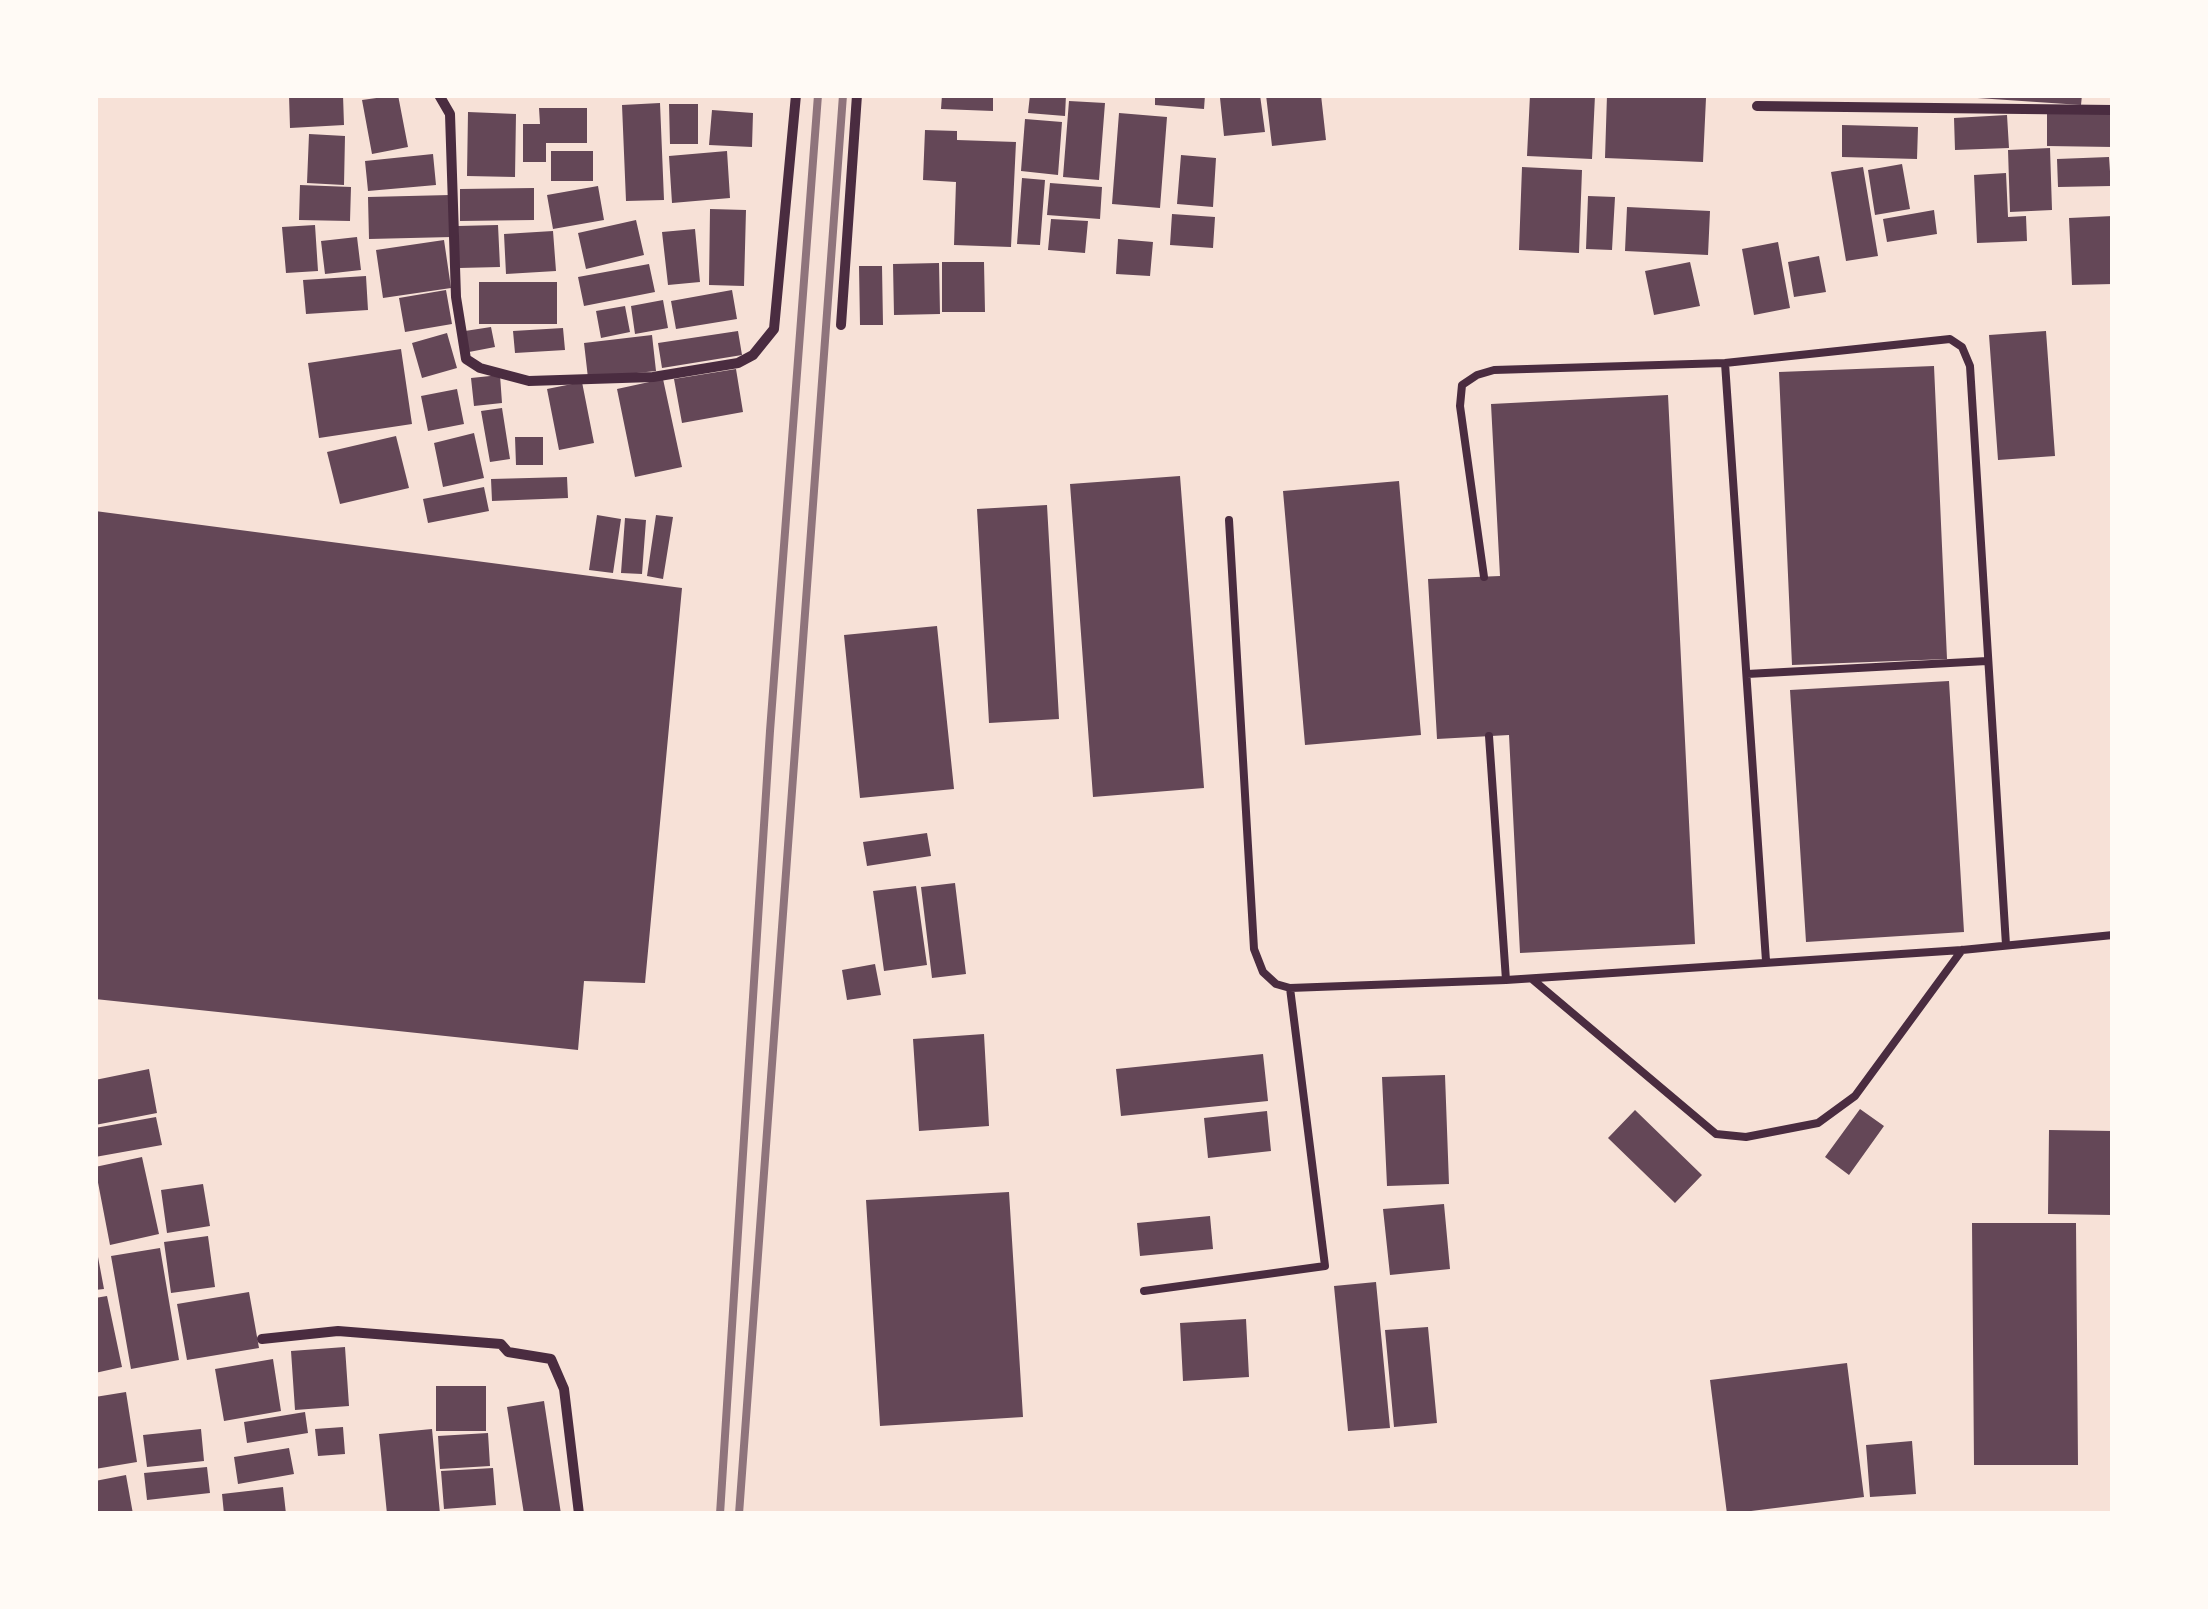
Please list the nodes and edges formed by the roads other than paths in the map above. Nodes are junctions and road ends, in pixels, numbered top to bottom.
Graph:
1 (439, 95) edge
2 (796, 95) edge
3 (857, 95) edge
4 (1757, 106) dead end
5 (2113, 110) edge
6 (841, 325) dead end
7 (1725, 362) junction
8 (1228, 520) dead end
9 (1484, 577) dead end
10 (1987, 660) junction
11 (1746, 674) junction
12 (1489, 736) dead end
13 (2113, 935) edge
14 (2006, 944) junction
15 (1962, 950) junction
16 (1766, 962) junction
17 (1531, 978) junction
18 (1506, 980) junction
19 (1290, 988) junction
20 (1144, 1291) dead end
21 (262, 1339) dead end
22 (579, 1514) edge

1 - 2 street
3 - 6 street
4 - 5 street
7 - 9 lane
7 - 10 lane
7 - 11 lane
8 - 19 lane
10 - 11 lane
10 - 14 lane
11 - 16 lane
12 - 18 lane
13 - 14 lane
14 - 15 lane
15 - 16 lane
15 - 17 lane
16 - 17 lane
17 - 18 lane
18 - 19 lane
19 - 20 lane
21 - 22 street

